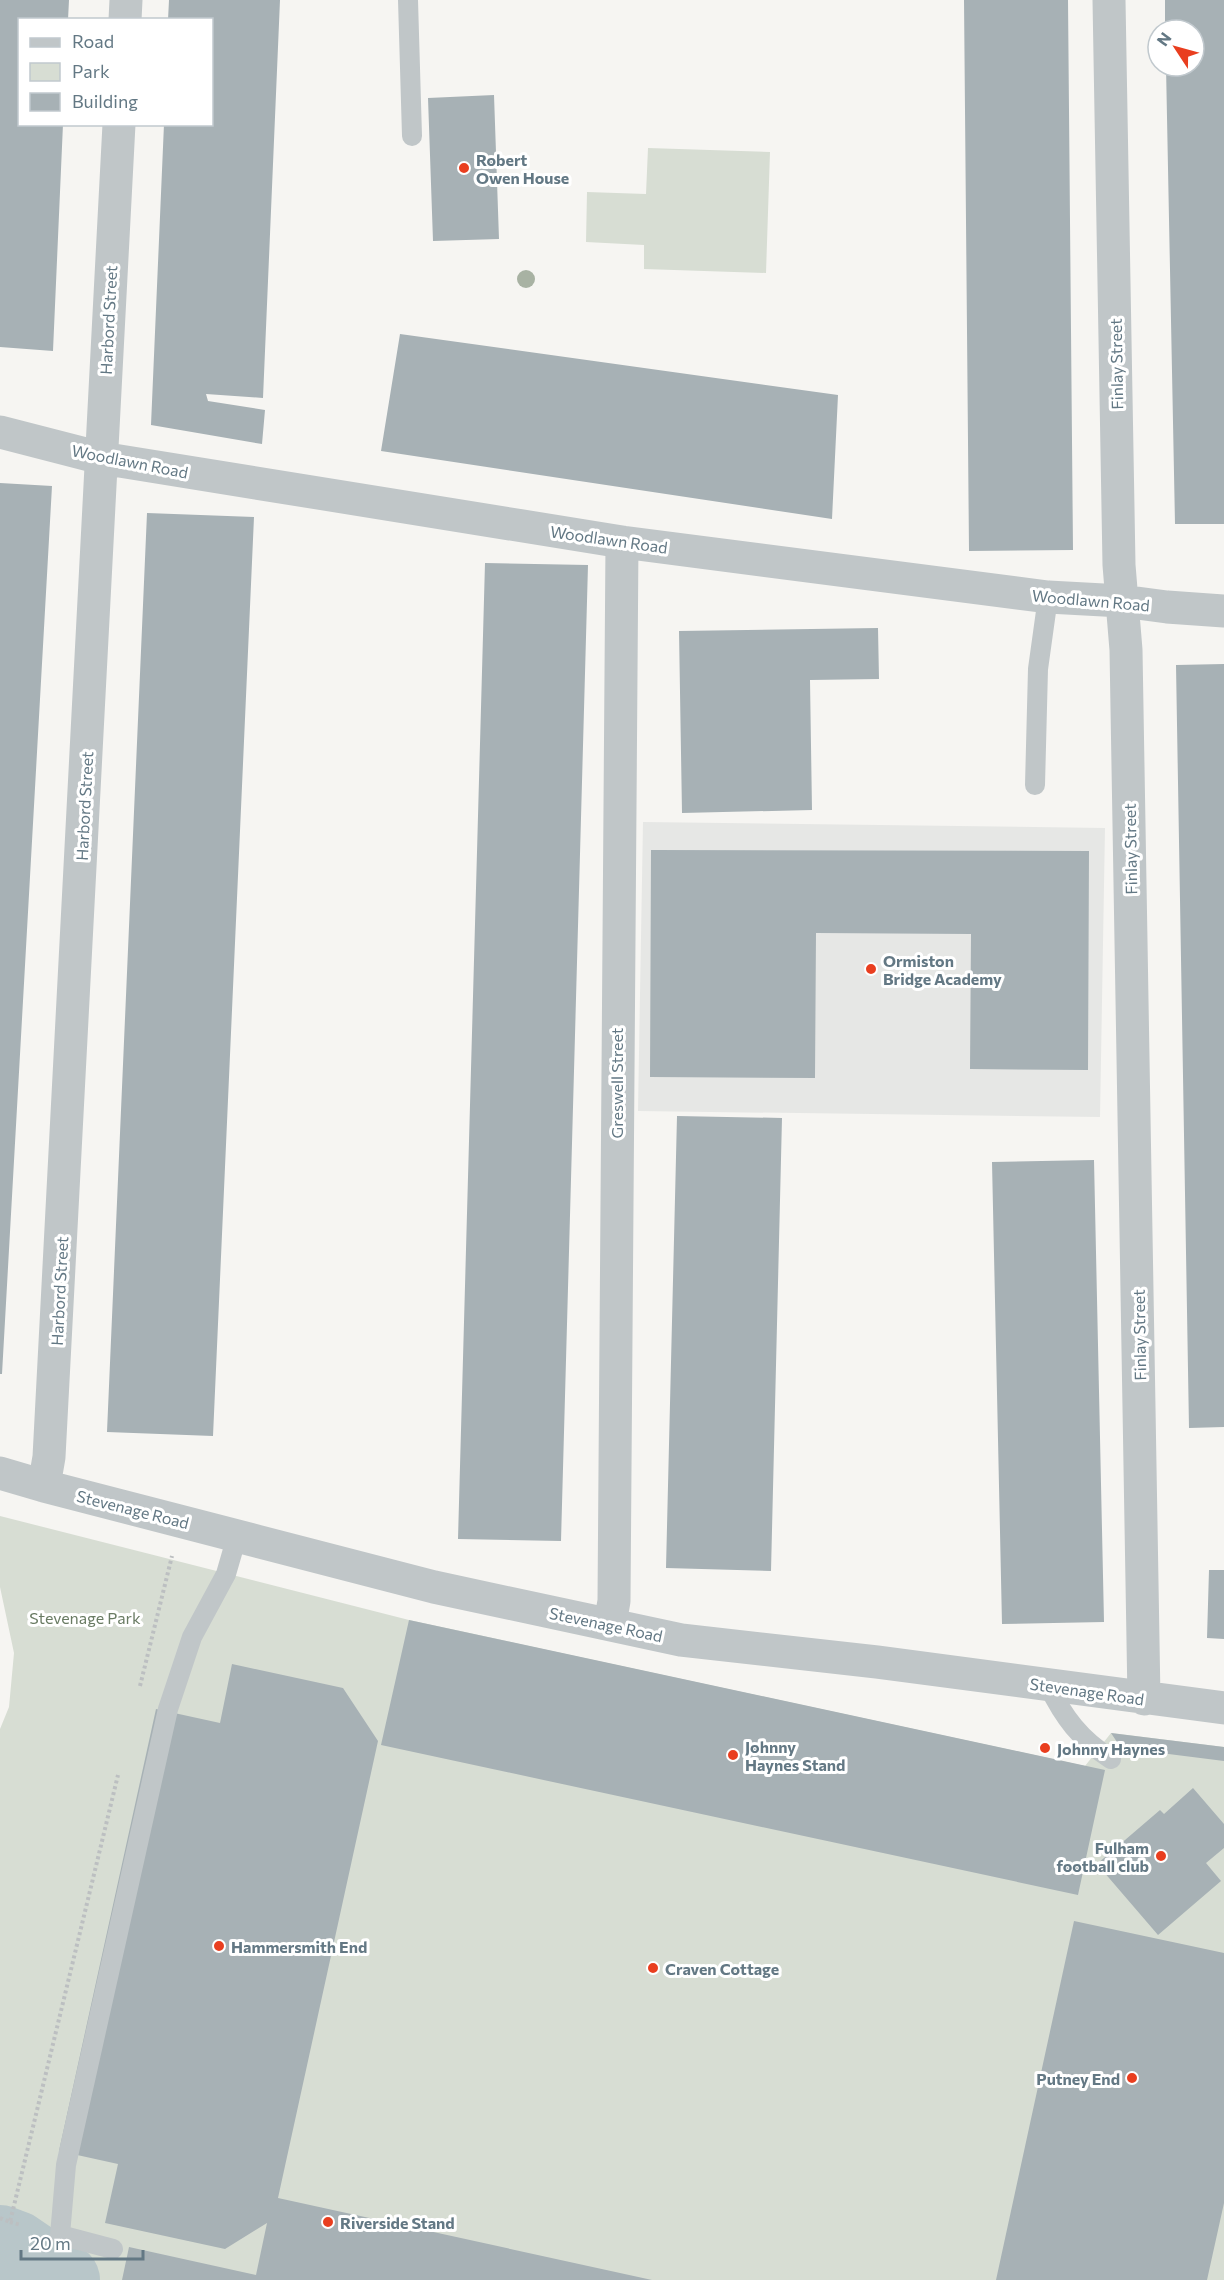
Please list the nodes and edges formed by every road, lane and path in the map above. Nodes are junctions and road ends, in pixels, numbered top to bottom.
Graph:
1 (126, 0) edge
2 (408, 0) edge
3 (1109, 0) edge
4 (125, 18) edge
5 (119, 126) edge
6 (412, 136) dead end
7 (0, 432) edge
8 (101, 458) junction
9 (622, 542) junction
10 (1048, 597) junction
11 (1122, 601) junction
12 (1224, 611) edge
13 (1035, 785) dead end
14 (0, 1473) edge
15 (44, 1486) junction
16 (180, 1521) junction
17 (237, 1536) junction
18 (610, 1624) junction
19 (1048, 1685) junction
20 (138, 1693) dead end
21 (1144, 1699) junction
22 (1224, 1708) edge
23 (1111, 1760) dead end
24 (119, 1774) dead end
25 (0, 2218) edge
26 (10, 2222) junction
27 (21, 2225) dead end
28 (113, 2249) dead end

1 - 4 street
2 - 6 lane
3 - 11 street, Finlay Street
5 - 8 street, Harbord Street
7 - 8 street, Woodlawn Road
8 - 9 street, Woodlawn Road
8 - 15 street, Harbord Street
9 - 10 street, Woodlawn Road
9 - 18 street, Greswell Street
10 - 11 street, Woodlawn Road
10 - 13 lane
11 - 12 street, Woodlawn Road
11 - 21 street, Finlay Street
14 - 15 street, Stevenage Road
15 - 16 street, Stevenage Road
16 - 17 street, Stevenage Road
16 - 20 path
17 - 18 street, Stevenage Road
17 - 28 lane
18 - 19 street, Stevenage Road
19 - 21 street, Stevenage Road
19 - 23 lane
21 - 22 street, Stevenage Road
24 - 26 path
25 - 26 path
26 - 27 path

